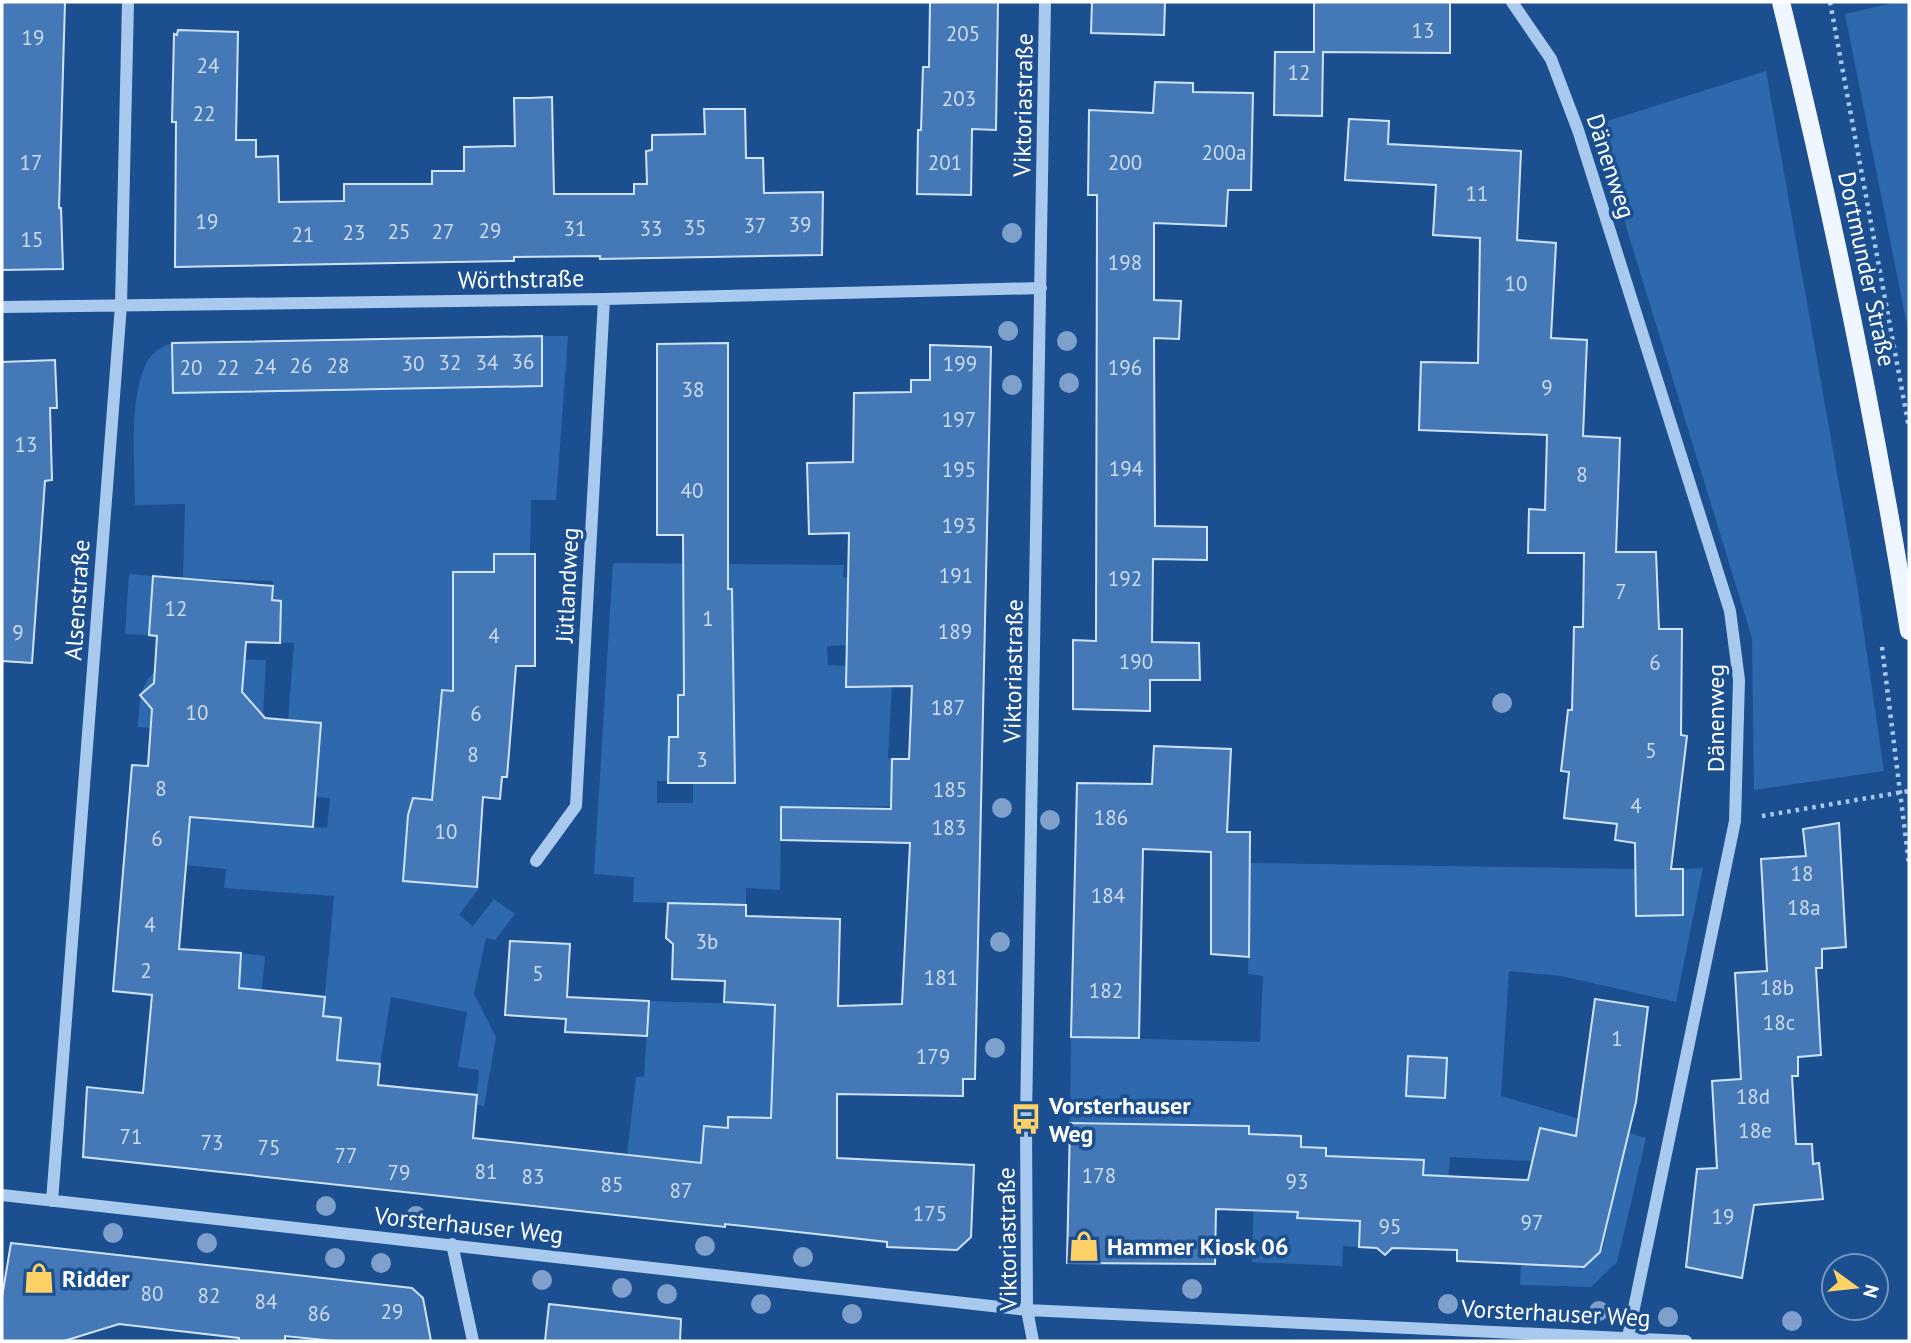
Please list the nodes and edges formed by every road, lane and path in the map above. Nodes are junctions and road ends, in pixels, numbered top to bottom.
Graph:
1 (128, 2) edge
2 (1045, 2) edge
3 (1512, 2) edge
4 (1781, 2) edge
5 (1830, 2) edge
6 (1041, 288) junction
7 (604, 299) junction
8 (121, 305) junction
9 (2, 307) edge
10 (1909, 428) edge
11 (1909, 631) edge
12 (1881, 642) dead end
13 (1909, 791) edge
14 (1902, 792) junction
15 (1735, 821) junction
16 (536, 861) dead end
17 (1909, 864) edge
18 (2, 1195) edge
19 (52, 1201) junction
20 (452, 1244) junction
21 (1027, 1310) junction
22 (1628, 1337) junction
23 (473, 1341) edge
24 (1033, 1341) edge
25 (1686, 1341) edge

1 - 8 street, Alsenstraße
2 - 6 street, Viktoriastraße
3 - 15 street, Dänenweg
4 - 11 main road, Dortmunder Straße
5 - 10 path
6 - 7 street, Wörthstraße
6 - 21 street, Viktoriastraße
7 - 8 street, Wörthstraße
7 - 16 street, Jütlandweg
8 - 9 street, Wörthstraße
8 - 19 street, Alsenstraße
12 - 14 path
13 - 14 path
14 - 15 path
14 - 17 path
15 - 22 street, Dänenweg
18 - 19 street, Vorsterhauser Weg
19 - 20 street, Vorsterhauser Weg
20 - 21 street, Vorsterhauser Weg
20 - 23 street
21 - 22 street, Vorsterhauser Weg
21 - 24 street, Viktoriastraße
22 - 25 street, Vorsterhauser Weg

